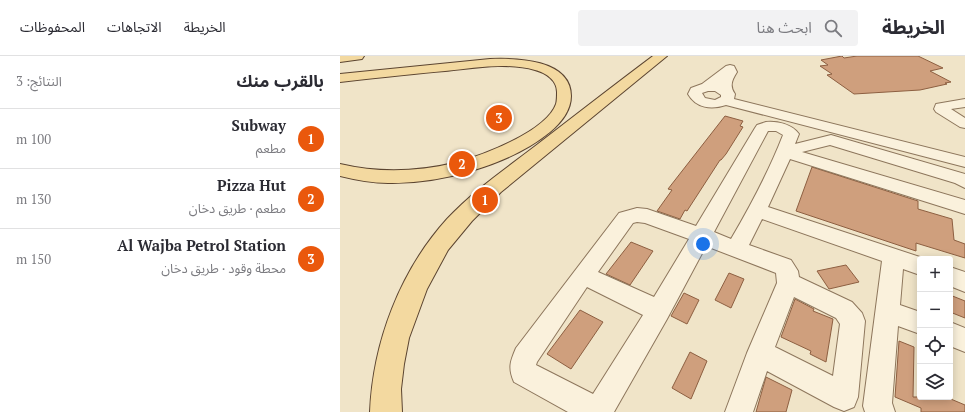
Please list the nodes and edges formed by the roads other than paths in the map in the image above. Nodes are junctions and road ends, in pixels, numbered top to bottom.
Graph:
1 (358, 56) edge
2 (466, 56) edge
3 (521, 56) edge
4 (661, 56) edge
5 (340, 58) edge
6 (429, 64) junction
7 (448, 66) junction
8 (340, 70) edge
9 (340, 78) edge
10 (726, 95) junction
11 (965, 103) edge
12 (965, 124) edge
13 (785, 152) junction
14 (965, 155) edge
15 (965, 162) edge
16 (340, 170) edge
17 (965, 182) edge
18 (965, 207) edge
19 (757, 210) junction
20 (702, 236) junction
21 (736, 249) junction
22 (893, 257) junction
23 (917, 265) edge
24 (583, 275) junction
25 (953, 277) edge
26 (965, 282) edge
27 (788, 283) junction
28 (659, 311) junction
29 (887, 311) junction
30 (917, 322) edge
31 (953, 335) edge
32 (965, 340) edge
33 (760, 353) junction
34 (842, 404) edge
35 (386, 412) edge
36 (597, 412) edge
37 (739, 412) edge
38 (881, 412) edge

1 - 5 main road
2 - 6 main road
3 - 7 main road
4 - 35 main road
6 - 7 main road
6 - 8 main road
6 - 9 main road
7 - 16 main road
10 - 10 street
10 - 14 street
10 - 15 street
11 - 12 street
13 - 17 street
13 - 18 street
13 - 19 street
13 - 20 street
19 - 21 street
19 - 22 street
20 - 21 street
20 - 24 street
20 - 28 street
21 - 27 street
22 - 23 street
22 - 29 street
24 - 28 street
24 - 36 street
25 - 26 street
27 - 33 street
27 - 34 street
28 - 36 street
29 - 30 street
29 - 38 street
31 - 32 street
33 - 34 street
33 - 37 street

